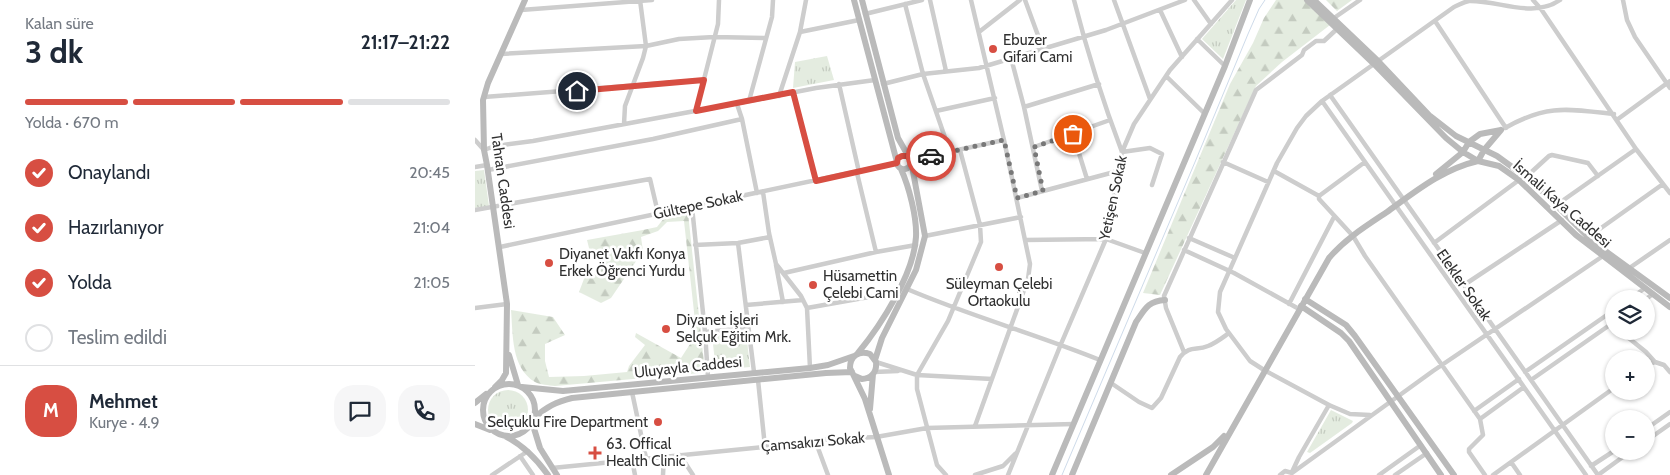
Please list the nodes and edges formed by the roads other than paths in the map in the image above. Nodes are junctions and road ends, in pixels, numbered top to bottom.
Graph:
1 (525, 0) edge
2 (640, 0) edge
3 (652, 0) edge
4 (719, 0) edge
5 (773, 0) edge
6 (806, 0) edge
7 (854, 0) edge
8 (862, 0) edge
9 (922, 0) edge
10 (930, 0) edge
11 (971, 0) edge
12 (1020, 0) edge
13 (1025, 0) edge
14 (1074, 0) edge
15 (1114, 0) edge
16 (1185, 0) edge
17 (1195, 0) edge
18 (1232, 0) edge
19 (1250, 0) edge
20 (1307, 0) edge
21 (1315, 0) edge
22 (1360, 0) edge
23 (1533, 0) edge
24 (1560, 0) edge
25 (1623, 0) edge
26 (905, 4) junction
27 (1541, 9) junction
28 (521, 10) junction
29 (1161, 10) junction
30 (865, 14) junction
31 (1334, 18) junction
32 (859, 20) junction
33 (1435, 21) junction
34 (1122, 24) junction
35 (1211, 24) junction
36 (1338, 28) junction
37 (800, 32) junction
38 (979, 32) junction
39 (715, 37) junction
40 (1083, 37) junction
41 (766, 38) junction
42 (1197, 39) junction
43 (646, 46) junction
44 (1043, 49) junction
45 (501, 54) junction
46 (1182, 57) junction
47 (1011, 58) junction
48 (1376, 62) junction
49 (987, 65) junction
50 (1225, 66) junction
51 (946, 71) junction
52 (923, 74) junction
53 (1166, 76) junction
54 (704, 80) junction
55 (875, 80) junction
56 (839, 84) junction
57 (883, 84) junction
58 (1099, 84) junction
59 (1669, 84) edge
60 (632, 87) junction
61 (793, 92) junction
62 (1330, 94) junction
63 (779, 96) junction
64 (484, 97) junction
65 (995, 98) junction
66 (1151, 99) junction
67 (749, 101) junction
68 (1322, 101) junction
69 (737, 104) junction
70 (1024, 107) junction
71 (696, 111) junction
72 (935, 111) junction
73 (1204, 113) junction
74 (1614, 114) junction
75 (742, 119) junction
76 (1618, 119) junction
77 (1110, 120) junction
78 (623, 124) junction
79 (1503, 129) junction
80 (1073, 134) junction
81 (475, 140) edge
82 (1004, 140) junction
83 (1469, 142) junction
84 (1034, 147) junction
85 (1636, 149) junction
86 (484, 150) junction
87 (960, 150) junction
88 (1484, 150) junction
89 (950, 152) junction
90 (1122, 152) junction
91 (1463, 152) junction
92 (910, 160) junction
93 (1478, 161) junction
94 (1223, 162) junction
95 (1365, 162) junction
96 (899, 164) junction
97 (475, 166) edge
98 (488, 167) junction
99 (1118, 171) junction
100 (1274, 171) junction
101 (858, 173) junction
102 (1598, 176) junction
103 (1522, 178) junction
104 (1087, 179) junction
105 (816, 181) junction
106 (1268, 182) junction
107 (1663, 184) junction
108 (1151, 185) dead end
109 (1422, 186) junction
110 (1043, 191) junction
111 (763, 192) junction
112 (757, 193) junction
113 (1670, 193) edge
114 (1319, 196) junction
115 (1017, 198) junction
116 (1404, 199) junction
117 (1395, 206) junction
118 (692, 207) junction
119 (1553, 207) junction
120 (493, 208) junction
121 (475, 210) edge
122 (658, 214) junction
123 (1021, 217) junction
124 (1335, 217) junction
125 (1562, 220) junction
126 (979, 225) junction
127 (925, 236) junction
128 (1353, 236) junction
129 (770, 237) junction
130 (1189, 238) junction
131 (1106, 239) junction
132 (1585, 239) junction
133 (1025, 240) junction
134 (1670, 240) edge
135 (738, 243) junction
136 (1434, 243) junction
137 (695, 245) junction
138 (916, 245) junction
139 (500, 247) junction
140 (1184, 250) junction
141 (876, 252) junction
142 (1145, 253) junction
143 (1603, 256) junction
144 (1235, 258) junction
145 (776, 264) junction
146 (1630, 268) junction
147 (1229, 272) junction
148 (1624, 272) junction
149 (784, 273) junction
150 (1464, 285) junction
151 (1645, 288) junction
152 (907, 289) junction
153 (1642, 290) edge
154 (1648, 290) edge
155 (897, 292) junction
156 (1655, 296) edge
157 (1670, 298) edge
158 (1305, 299) junction
159 (803, 300) junction
160 (1165, 300) junction
161 (783, 302) junction
162 (507, 304) junction
163 (1289, 304) junction
164 (745, 305) junction
165 (953, 307) junction
166 (1300, 307) junction
167 (1670, 307) edge
168 (475, 308) edge
169 (807, 308) junction
170 (1605, 316) edge
171 (1011, 327) junction
172 (748, 328) junction
173 (1495, 329) junction
174 (1605, 329) edge
175 (705, 332) junction
176 (1229, 333) junction
177 (1487, 335) junction
178 (1631, 340) edge
179 (506, 343) junction
180 (1061, 344) junction
181 (1644, 350) edge
182 (1184, 352) junction
183 (856, 354) junction
184 (1100, 360) junction
185 (876, 361) junction
186 (1655, 362) edge
187 (1441, 365) junction
188 (810, 368) junction
189 (899, 370) junction
190 (1264, 370) junction
191 (754, 372) junction
192 (1525, 372) junction
193 (1670, 372) edge
194 (874, 373) junction
195 (853, 374) junction
196 (917, 375) junction
197 (708, 377) junction
198 (992, 379) junction
199 (1519, 379) junction
200 (758, 380) junction
201 (1531, 380) junction
202 (1111, 383) junction
203 (520, 386) junction
204 (495, 387) junction
205 (1524, 387) junction
206 (489, 392) junction
207 (632, 392) junction
208 (1605, 395) edge
209 (1398, 396) junction
210 (1390, 402) junction
211 (475, 403) edge
212 (1329, 405) junction
213 (1474, 411) junction
214 (1670, 412) edge
215 (869, 413) junction
216 (1370, 415) junction
217 (533, 420) junction
218 (1480, 420) junction
219 (1655, 423) edge
220 (475, 424) edge
221 (1029, 424) junction
222 (1074, 424) junction
223 (1670, 424) edge
224 (1563, 425) junction
225 (975, 426) junction
226 (927, 428) junction
227 (1230, 430) junction
228 (493, 431) junction
229 (1554, 431) junction
230 (1655, 435) edge
231 (504, 436) junction
232 (876, 437) junction
233 (815, 440) junction
234 (1421, 445) junction
235 (765, 447) junction
236 (528, 451) junction
237 (1427, 453) junction
238 (680, 454) junction
239 (1016, 454) junction
240 (520, 456) junction
241 (664, 456) junction
242 (1605, 457) edge
243 (646, 458) junction
244 (632, 460) junction
245 (1619, 460) edge
246 (1511, 462) junction
247 (1591, 466) junction
248 (552, 468) junction
249 (1292, 474) edge
250 (492, 475) edge
251 (533, 475) edge
252 (547, 475) edge
253 (557, 475) edge
254 (635, 475) edge
255 (663, 475) edge
256 (693, 475) edge
257 (828, 475) edge
258 (889, 475) edge
259 (946, 475) edge
260 (975, 475) edge
261 (1008, 475) edge
262 (1052, 475) edge
263 (1072, 475) edge
264 (1171, 475) edge
265 (1206, 475) edge
266 (1280, 475) edge
267 (1379, 475) edge
268 (1395, 475) edge
269 (1441, 475) edge
270 (1454, 475) edge
271 (1485, 475) edge
272 (1493, 475) edge
273 (1520, 475) edge
274 (1586, 475) edge
275 (1598, 475) edge

1 - 28 street, Tahran Caddesi
2 - 3 street
2 - 28 street
2 - 43 street
4 - 39 street
5 - 41 street
6 - 37 street
7 - 32 street
8 - 30 street
9 - 26 street
10 - 51 street
11 - 38 street
12 - 38 street
13 - 44 street
14 - 40 street
15 - 34 street
16 - 29 street
17 - 35 street
18 - 35 street, Yetişen Sokak
19 - 50 street
20 - 36 street, İsmali Kaya Caddesi
21 - 31 street, İsmali Kaya Caddesi
22 - 31 street
23 - 27 street
24 - 27 street
25 - 59 street
26 - 30 street
26 - 52 street
27 - 33 street
27 - 74 street
28 - 45 street, Tahran Caddesi
29 - 34 street
29 - 46 street
30 - 57 street
31 - 48 street, İsmali Kaya Caddesi
32 - 37 street
32 - 55 street
33 - 48 street
33 - 79 street
34 - 40 street
34 - 66 street
35 - 42 street, Yetişen Sokak
36 - 48 street, İsmali Kaya Caddesi
36 - 94 street
37 - 63 street
38 - 49 street
39 - 41 street
39 - 43 street
39 - 54 street
40 - 44 street
40 - 58 street
41 - 67 street
42 - 46 street, Yetişen Sokak
42 - 50 street
43 - 45 street
43 - 60 street
44 - 47 street
45 - 64 street, Tahran Caddesi
46 - 53 street, Yetişen Sokak
47 - 49 street
47 - 70 street
48 - 62 street
48 - 83 street, İsmali Kaya Caddesi
48 - 91 street, İsmali Kaya Caddesi
49 - 51 street
49 - 65 street
50 - 73 street
51 - 52 street
52 - 57 street
52 - 72 street
53 - 66 street, Yetişen Sokak
53 - 73 street
54 - 60 street
54 - 71 street
55 - 56 street
55 - 96 street
56 - 61 street
56 - 101 street
57 - 92 street
58 - 70 street
58 - 77 street
59 - 76 street
60 - 64 street
60 - 78 street
61 - 63 street
61 - 105 street
62 - 68 street
62 - 116 street, Elekler Sokak
63 - 67 street
64 - 86 street, Tahran Caddesi
65 - 72 street
65 - 82 street
66 - 90 street, Yetişen Sokak
67 - 69 street
68 - 95 street, Elekler Sokak
68 - 100 street
69 - 71 street
69 - 75 street
70 - 84 street
71 - 78 street
72 - 89 street
73 - 142 street
74 - 76 street
74 - 79 street
75 - 98 street
75 - 112 street
76 - 85 street
77 - 80 street
77 - 90 street
78 - 86 street
79 - 83 street
79 - 88 street
80 - 84 street
80 - 104 street
81 - 86 street
82 - 87 street
82 - 115 street
83 - 88 street, İsmali Kaya Caddesi
83 - 91 street
84 - 110 street
85 - 102 street
85 - 107 street
86 - 98 street, Tahran Caddesi
87 - 89 street
87 - 126 street
88 - 93 street
88 - 103 street, İsmali Kaya Caddesi
89 - 92 street
90 - 99 street, Yetişen Sokak
90 - 108 street
91 - 93 street, İsmali Kaya Caddesi
91 - 109 street
92 - 96 street
92 - 96 street
92 - 127 street
93 - 103 street, İsmali Kaya Caddesi
93 - 109 street
94 - 106 street
94 - 130 street
95 - 114 street
95 - 117 street, Elekler Sokak
96 - 101 street, Gültepe Sokak
96 - 138 street
97 - 98 street
98 - 120 street, Tahran Caddesi
99 - 104 street
99 - 131 street, Yetişen Sokak
100 - 106 street
100 - 114 street
101 - 105 street, Gültepe Sokak
101 - 141 street
102 - 103 street
102 - 119 street
103 - 119 street, İsmali Kaya Caddesi
103 - 136 street
104 - 110 street
105 - 111 street, Gültepe Sokak
106 - 144 street
107 - 113 street
107 - 132 street
109 - 116 street
110 - 115 street
111 - 112 street, Gültepe Sokak
111 - 129 street
112 - 118 street, Gültepe Sokak
114 - 124 street
115 - 123 street
116 - 117 street
116 - 136 street, Elekler Sokak
117 - 128 street
117 - 177 street, Elekler Sokak
118 - 122 street, Gültepe Sokak
118 - 137 street
119 - 125 street, İsmali Kaya Caddesi
119 - 132 street
120 - 121 street
120 - 122 street
120 - 139 street, Tahran Caddesi
122 - 139 street, Gültepe Sokak
123 - 126 street
123 - 133 street
124 - 128 street
124 - 163 street
125 - 132 street, İsmali Kaya Caddesi
125 - 150 street
126 - 127 street
126 - 165 street
127 - 152 street
128 - 158 street
128 - 187 street
129 - 135 street
129 - 145 street
130 - 140 street
130 - 144 street
131 - 133 street
131 - 142 street
131 - 180 street, Yetişen Sokak
132 - 143 street, İsmali Kaya Caddesi
132 - 146 street
133 - 171 street
134 - 146 street
135 - 137 street
135 - 164 street
136 - 150 street, Elekler Sokak
137 - 175 street
138 - 141 street
138 - 155 street
139 - 162 street, Tahran Caddesi
140 - 147 street
140 - 160 street
141 - 149 street
142 - 184 street
143 - 148 street, İsmali Kaya Caddesi
143 - 173 street
144 - 147 street
145 - 149 street
145 - 161 street
146 - 148 street
146 - 157 street
147 - 163 street
147 - 176 street
148 - 151 street, İsmali Kaya Caddesi
149 - 159 street
150 - 173 street, Elekler Sokak
151 - 153 street
151 - 154 street, İsmali Kaya Caddesi
152 - 165 street
152 - 185 street
155 - 169 street
155 - 183 street
156 - 167 street, İsmali Kaya Caddesi
158 - 166 street
158 - 209 street
159 - 161 street
159 - 169 street
160 - 182 street
160 - 202 street
161 - 164 street
162 - 168 street
162 - 179 street, Tahran Caddesi
163 - 166 street
164 - 172 street
165 - 171 street
165 - 196 street
166 - 190 street
166 - 210 street
169 - 188 street
170 - 192 street
171 - 180 street
171 - 198 street
172 - 175 street
172 - 191 street
173 - 177 street
173 - 192 street, Elekler Sokak
174 - 201 street
175 - 197 street
176 - 182 street
176 - 190 street
177 - 187 street
177 - 199 street, Elekler Sokak
178 - 181 street
179 - 203 street, Tahran Caddesi
179 - 204 street, Tahran Caddesi
180 - 184 street
180 - 221 street, Yetişen Sokak
182 - 202 street
183 - 185 street
183 - 188 street, Uluyayla Caddesi
183 - 195 street
184 - 222 street
185 - 189 street
185 - 194 street
186 - 193 street
187 - 209 street
187 - 213 street
188 - 191 street, Uluyayla Caddesi
189 - 194 street
189 - 196 street
190 - 212 street
190 - 227 street
191 - 197 street, Uluyayla Caddesi
192 - 201 street, Elekler Sokak
194 - 195 street
194 - 215 street
195 - 200 street, Uluyayla Caddesi
195 - 215 street
196 - 198 street
196 - 226 street
197 - 203 street, Uluyayla Caddesi
198 - 225 street
199 - 205 street, Elekler Sokak
199 - 213 street
200 - 207 street, Uluyayla Caddesi
200 - 235 street
201 - 224 street, Elekler Sokak
202 - 263 street
203 - 204 street
203 - 217 street
204 - 206 street
205 - 218 street
205 - 229 street, Elekler Sokak
206 - 211 street
206 - 228 street
207 - 217 street, Uluyayla Caddesi
207 - 243 street
208 - 224 street
209 - 210 street
209 - 270 street
210 - 216 street
210 - 234 street
212 - 216 street
212 - 249 street
213 - 218 street
214 - 219 street
215 - 232 street
216 - 249 street
217 - 231 street
217 - 248 street
218 - 271 street
220 - 228 street
221 - 222 street, Çamsakızı Sokak
221 - 225 street, Çamsakızı Sokak
221 - 239 street, Yetişen Sokak
222 - 262 street
223 - 230 street
224 - 229 street
224 - 247 street, Elekler Sokak
225 - 226 street, Çamsakızı Sokak
226 - 232 street, Çamsakızı Sokak
226 - 259 street
227 - 264 street
227 - 265 street
228 - 231 street
229 - 246 street
229 - 274 street, Elekler Sokak
231 - 236 street
232 - 233 street, Çamsakızı Sokak
232 - 258 street
233 - 235 street, Çamsakızı Sokak
233 - 257 street
234 - 237 street
234 - 267 street
235 - 238 street, Çamsakızı Sokak
236 - 240 street
236 - 252 street
237 - 268 street
237 - 269 street
238 - 241 street, Çamsakızı Sokak
238 - 256 street
239 - 260 street
239 - 261 street, Yetişen Sokak
240 - 250 street
240 - 251 street
241 - 243 street, Çamsakızı Sokak
241 - 255 street
242 - 247 street
243 - 244 street, Çamsakızı Sokak
244 - 248 street, Çamsakızı Sokak
244 - 254 street
245 - 275 street
246 - 272 street
246 - 273 street
247 - 275 street, Elekler Sokak
248 - 253 street
249 - 266 street

